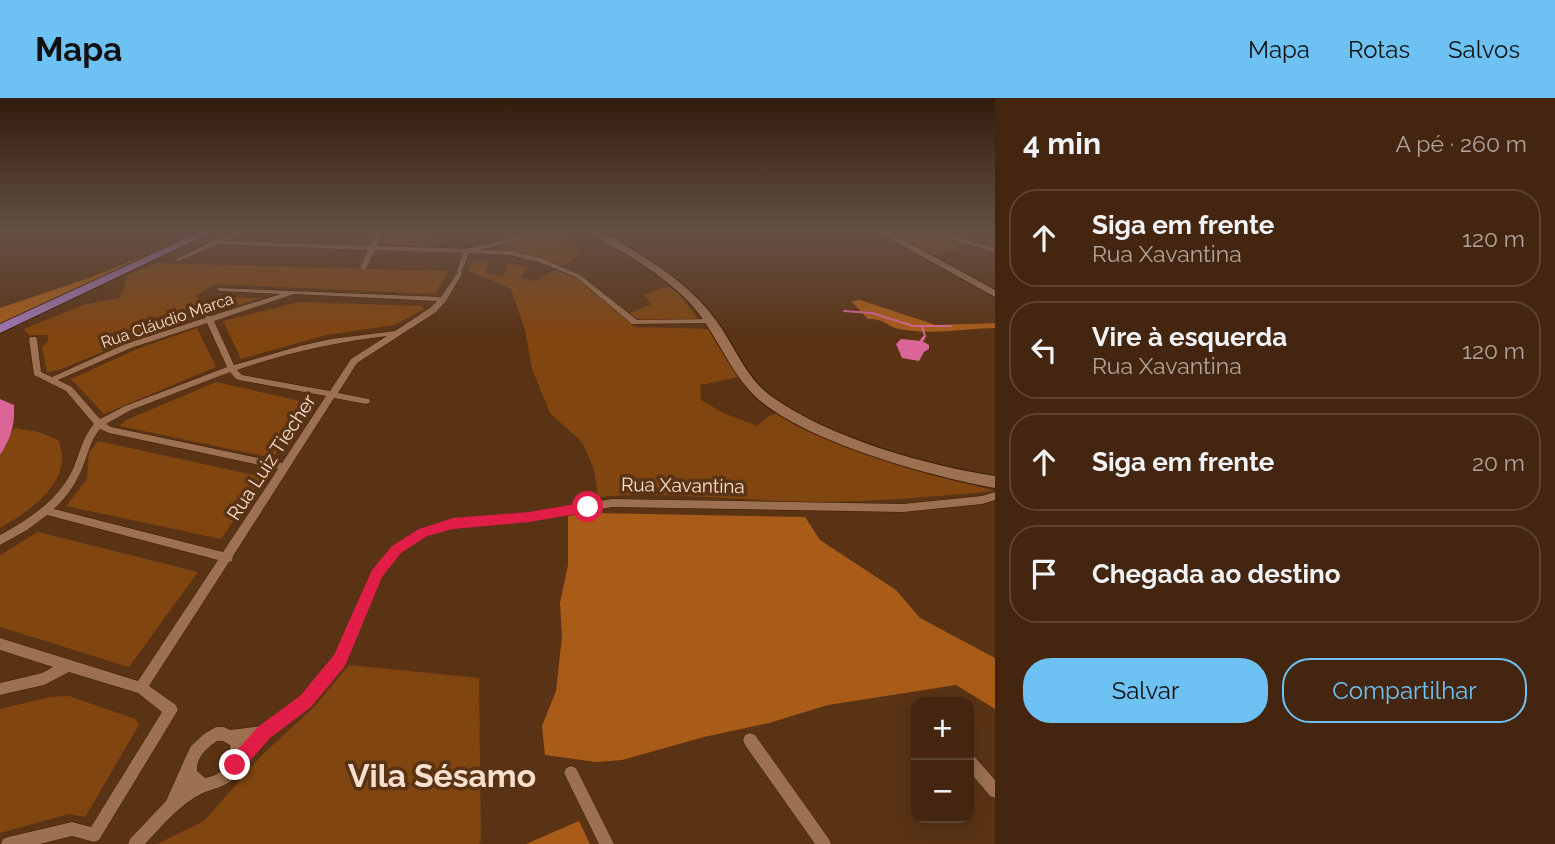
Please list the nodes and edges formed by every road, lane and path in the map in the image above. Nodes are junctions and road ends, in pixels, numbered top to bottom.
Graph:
1 (143, 267) edge
2 (461, 267) edge
3 (557, 267) edge
4 (649, 267) edge
5 (946, 267) edge
6 (220, 289) dead end
7 (291, 293) junction
8 (994, 293) edge
9 (443, 299) junction
10 (209, 318) junction
11 (712, 321) junction
12 (0, 329) edge
13 (394, 333) junction
14 (33, 339) dead end
15 (232, 369) junction
16 (54, 379) junction
17 (332, 395) junction
18 (366, 401) dead end
19 (99, 424) junction
20 (284, 467) junction
21 (995, 482) edge
22 (995, 496) edge
23 (46, 511) junction
24 (0, 540) edge
25 (228, 558) junction
26 (0, 645) edge
27 (67, 666) junction
28 (141, 688) junction
29 (0, 690) edge
30 (265, 732) junction
31 (231, 736) junction
32 (750, 740) dead end
33 (235, 765) junction
34 (190, 766) junction
35 (974, 767) edge
36 (571, 774) dead end
37 (204, 785) junction
38 (995, 791) edge
39 (172, 805) junction
40 (8, 844) edge
41 (135, 844) edge
42 (607, 844) edge
43 (824, 844) edge

1 - 12 main road
2 - 9 street, Rua Luiz Tiecher
3 - 11 street
4 - 11 main road
5 - 8 main road
6 - 7 street
7 - 9 street
7 - 10 street, Rua Cláudio Marca
9 - 13 street, Rua Luiz Tiecher
10 - 15 street
10 - 16 street, Rua Cláudio Marca
11 - 21 main road
13 - 15 street
13 - 17 street, Rua Luiz Tiecher
14 - 16 street
15 - 17 street
15 - 19 street
16 - 19 street
17 - 18 street
17 - 20 street, Rua Luiz Tiecher
19 - 20 street
19 - 23 street
20 - 25 street, Rua Luiz Tiecher
22 - 30 street, Rua Xavantina
23 - 24 street
23 - 25 street
25 - 28 street, Rua Luiz Tiecher
26 - 27 street
27 - 28 street
27 - 29 street
28 - 40 street
30 - 31 street
30 - 33 street, Rua Xavantina
31 - 33 street
31 - 34 street
32 - 43 street
33 - 37 street
34 - 37 street
34 - 39 street
35 - 38 street
36 - 42 street
37 - 39 street
39 - 41 street

